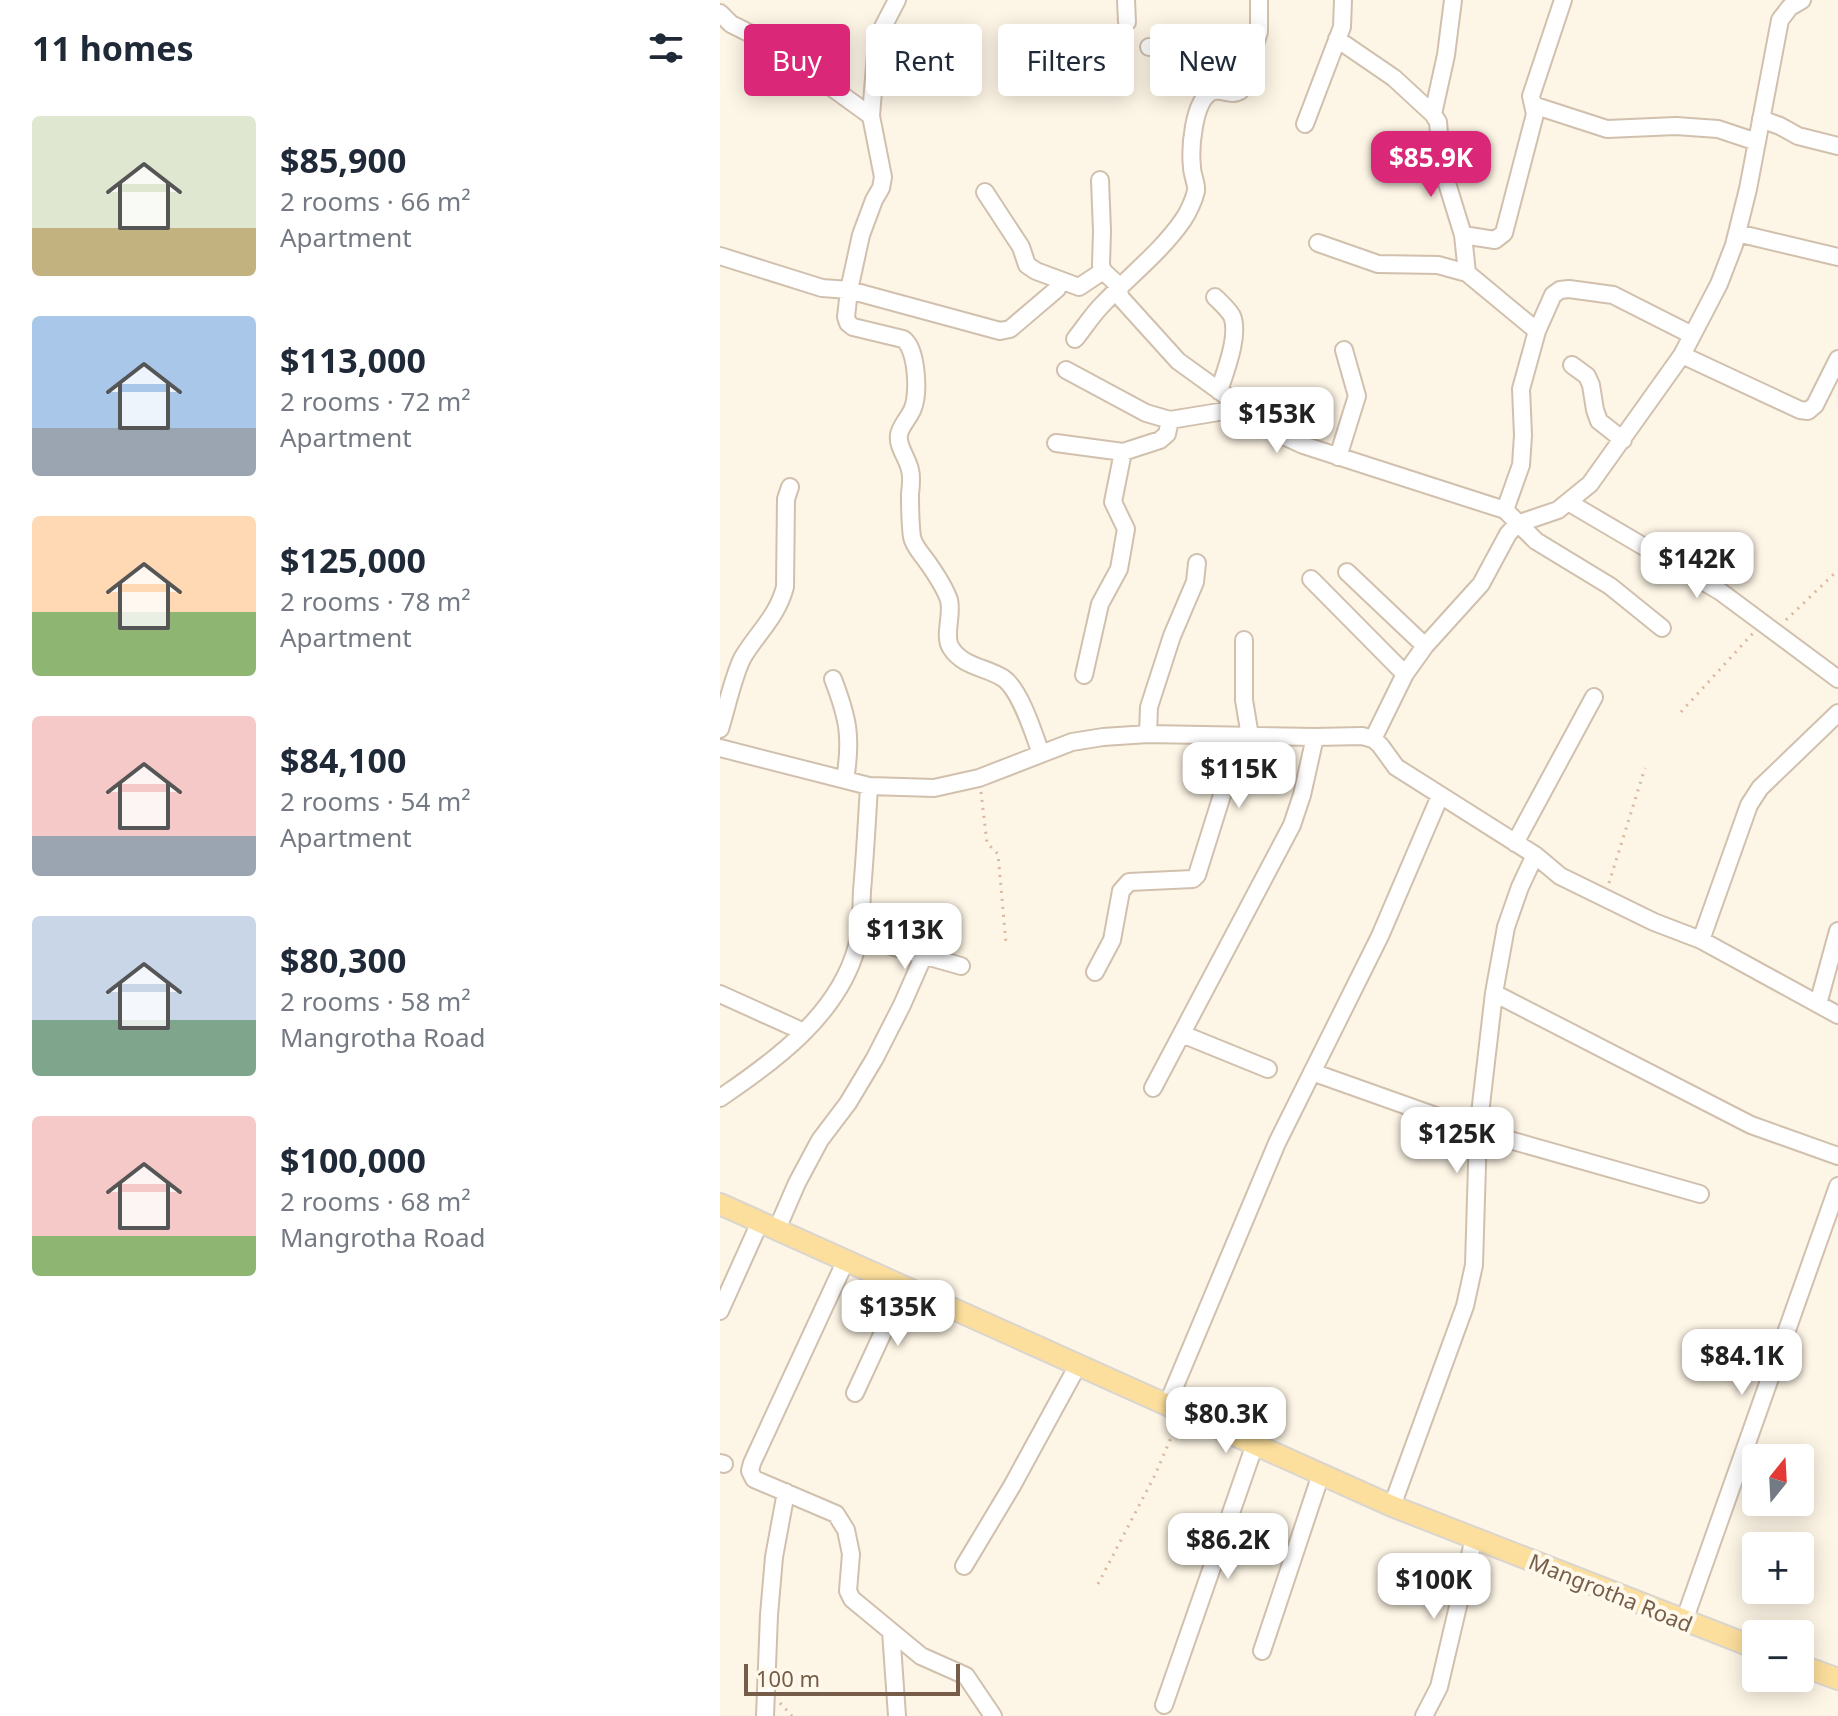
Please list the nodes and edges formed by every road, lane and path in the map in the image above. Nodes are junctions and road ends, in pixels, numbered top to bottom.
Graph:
1 (897, 0) edge
2 (1126, 0) edge
3 (1259, 0) edge
4 (1343, 0) edge
5 (1453, 0) edge
6 (1563, 0) edge
7 (1789, 2) edge
8 (720, 13) edge
9 (1127, 22) dead end
10 (1259, 24) edge
11 (1337, 39) junction
12 (1207, 96) edge
13 (1533, 105) junction
14 (1433, 114) junction
15 (871, 116) junction
16 (1761, 119) junction
17 (1305, 124) dead end
18 (1757, 142) junction
19 (1838, 146) edge
20 (1100, 180) dead end
21 (985, 192) dead end
22 (1737, 233) junction
23 (1463, 235) junction
24 (1318, 243) dead end
25 (720, 256) edge
26 (1838, 257) edge
27 (1103, 271) junction
28 (1467, 273) junction
29 (1060, 280) junction
30 (849, 290) junction
31 (1118, 290) junction
32 (1215, 297) dead end
33 (1537, 331) junction
34 (1692, 335) junction
35 (1075, 339) dead end
36 (1344, 350) dead end
37 (1682, 355) junction
38 (1838, 359) edge
39 (1572, 365) dead end
40 (1066, 370) dead end
41 (1219, 391) junction
42 (1243, 408) junction
43 (1170, 420) junction
44 (1623, 440) junction
45 (1056, 443) dead end
46 (1123, 452) junction
47 (1338, 457) junction
48 (790, 487) dead end
49 (1568, 502) junction
50 (1505, 510) junction
51 (1517, 524) junction
52 (1197, 563) dead end
53 (1838, 570) edge
54 (1347, 572) dead end
55 (1311, 579) dead end
56 (1768, 627) junction
57 (1662, 628) dead end
58 (1244, 640) dead end
59 (1425, 646) junction
60 (1405, 674) junction
61 (1084, 675) dead end
62 (833, 679) dead end
63 (1838, 679) edge
64 (1594, 697) dead end
65 (1681, 712) dead end
66 (1838, 713) edge
67 (720, 729) edge
68 (1148, 734) junction
69 (1225, 736) junction
70 (1250, 736) junction
71 (1315, 737) junction
72 (1373, 739) junction
73 (720, 748) edge
74 (1041, 754) junction
75 (1645, 768) dead end
76 (979, 778) junction
77 (845, 780) junction
78 (869, 786) junction
79 (1440, 796) junction
80 (1515, 843) junction
81 (1535, 855) junction
82 (1605, 898) junction
83 (1838, 931) edge
84 (859, 937) junction
85 (1701, 940) junction
86 (1006, 943) dead end
87 (924, 955) junction
88 (961, 966) dead end
89 (1095, 972) dead end
90 (1494, 993) junction
91 (720, 994) edge
92 (1818, 1004) junction
93 (1838, 1015) edge
94 (804, 1032) junction
95 (1182, 1034) junction
96 (1268, 1069) dead end
97 (1312, 1072) junction
98 (1153, 1088) dead end
99 (720, 1098) edge
100 (1478, 1131) junction
101 (1838, 1156) edge
102 (1838, 1186) edge
103 (1700, 1194) dead end
104 (720, 1204) edge
105 (768, 1226) junction
106 (846, 1260) junction
107 (904, 1287) junction
108 (720, 1311) edge
109 (1078, 1365) junction
110 (855, 1393) dead end
111 (1174, 1409) junction
112 (1255, 1444) junction
113 (1321, 1474) junction
114 (786, 1492) junction
115 (1392, 1506) junction
116 (1474, 1538) junction
117 (964, 1566) dead end
118 (1098, 1584) dead end
119 (1684, 1621) junction
120 (891, 1631) junction
121 (1742, 1643) edge
122 (1262, 1651) dead end
123 (1814, 1670) edge
124 (1838, 1679) edge
125 (1164, 1705) dead end
126 (765, 1716) edge
127 (897, 1716) edge
128 (993, 1716) edge
129 (1424, 1716) edge

1 - 15 street
2 - 9 street
3 - 10 street
4 - 11 street
5 - 14 street
6 - 13 street
7 - 16 street
8 - 15 street
11 - 14 street
11 - 17 street
12 - 31 street
13 - 18 street
13 - 23 street
14 - 23 street
15 - 30 street
16 - 18 street
16 - 19 street
18 - 22 street
20 - 27 street
21 - 29 street
22 - 26 street
22 - 34 street
23 - 28 street
24 - 28 street
25 - 30 street
27 - 29 street
27 - 31 street
28 - 33 street
29 - 30 street
30 - 74 street
31 - 35 street
31 - 41 street
32 - 41 street
33 - 34 street
33 - 50 street
34 - 37 street
36 - 47 street
37 - 38 street
37 - 44 street
39 - 44 street
40 - 43 street
41 - 42 street
42 - 43 street
42 - 47 street
43 - 46 street
44 - 49 street
45 - 46 street
46 - 61 street
47 - 50 street
48 - 67 street
49 - 51 street
49 - 56 street
50 - 51 street
51 - 57 street
51 - 59 street
52 - 68 street
53 - 56 path
54 - 59 street
55 - 60 street
56 - 63 street
56 - 65 path
58 - 70 street
59 - 60 street
60 - 72 street
62 - 77 street
64 - 80 street
66 - 85 street
68 - 69 street
68 - 74 street
69 - 70 street
69 - 89 street
70 - 71 street
71 - 72 street
71 - 95 street
72 - 79 street
73 - 77 street
74 - 76 street
75 - 82 path
76 - 78 street
76 - 86 path
77 - 78 street
78 - 84 street
79 - 80 street
79 - 97 street
80 - 81 street
81 - 82 street
81 - 90 street
82 - 85 street
83 - 92 street
84 - 87 street
84 - 94 street
85 - 92 street
87 - 88 street
87 - 105 street
90 - 100 street
90 - 101 street
91 - 94 street
92 - 93 street
94 - 99 street
95 - 96 street
95 - 98 street
97 - 100 street
97 - 111 street
100 - 103 street
100 - 115 street
102 - 119 street
104 - 105 main road, Mangrotha Road
105 - 106 main road, Mangrotha Road
105 - 108 street
106 - 107 main road, Mangrotha Road
106 - 114 street
107 - 109 main road, Mangrotha Road
107 - 110 street
109 - 111 main road, Mangrotha Road
109 - 117 street
111 - 112 main road, Mangrotha Road
111 - 118 path
112 - 113 main road, Mangrotha Road
112 - 125 street
113 - 115 main road, Mangrotha Road
113 - 122 street
114 - 120 street
114 - 126 street
115 - 116 main road, Mangrotha Road
116 - 119 main road, Mangrotha Road
116 - 129 street
119 - 121 main road, Mangrotha Road
120 - 127 street
120 - 128 street
123 - 124 main road

